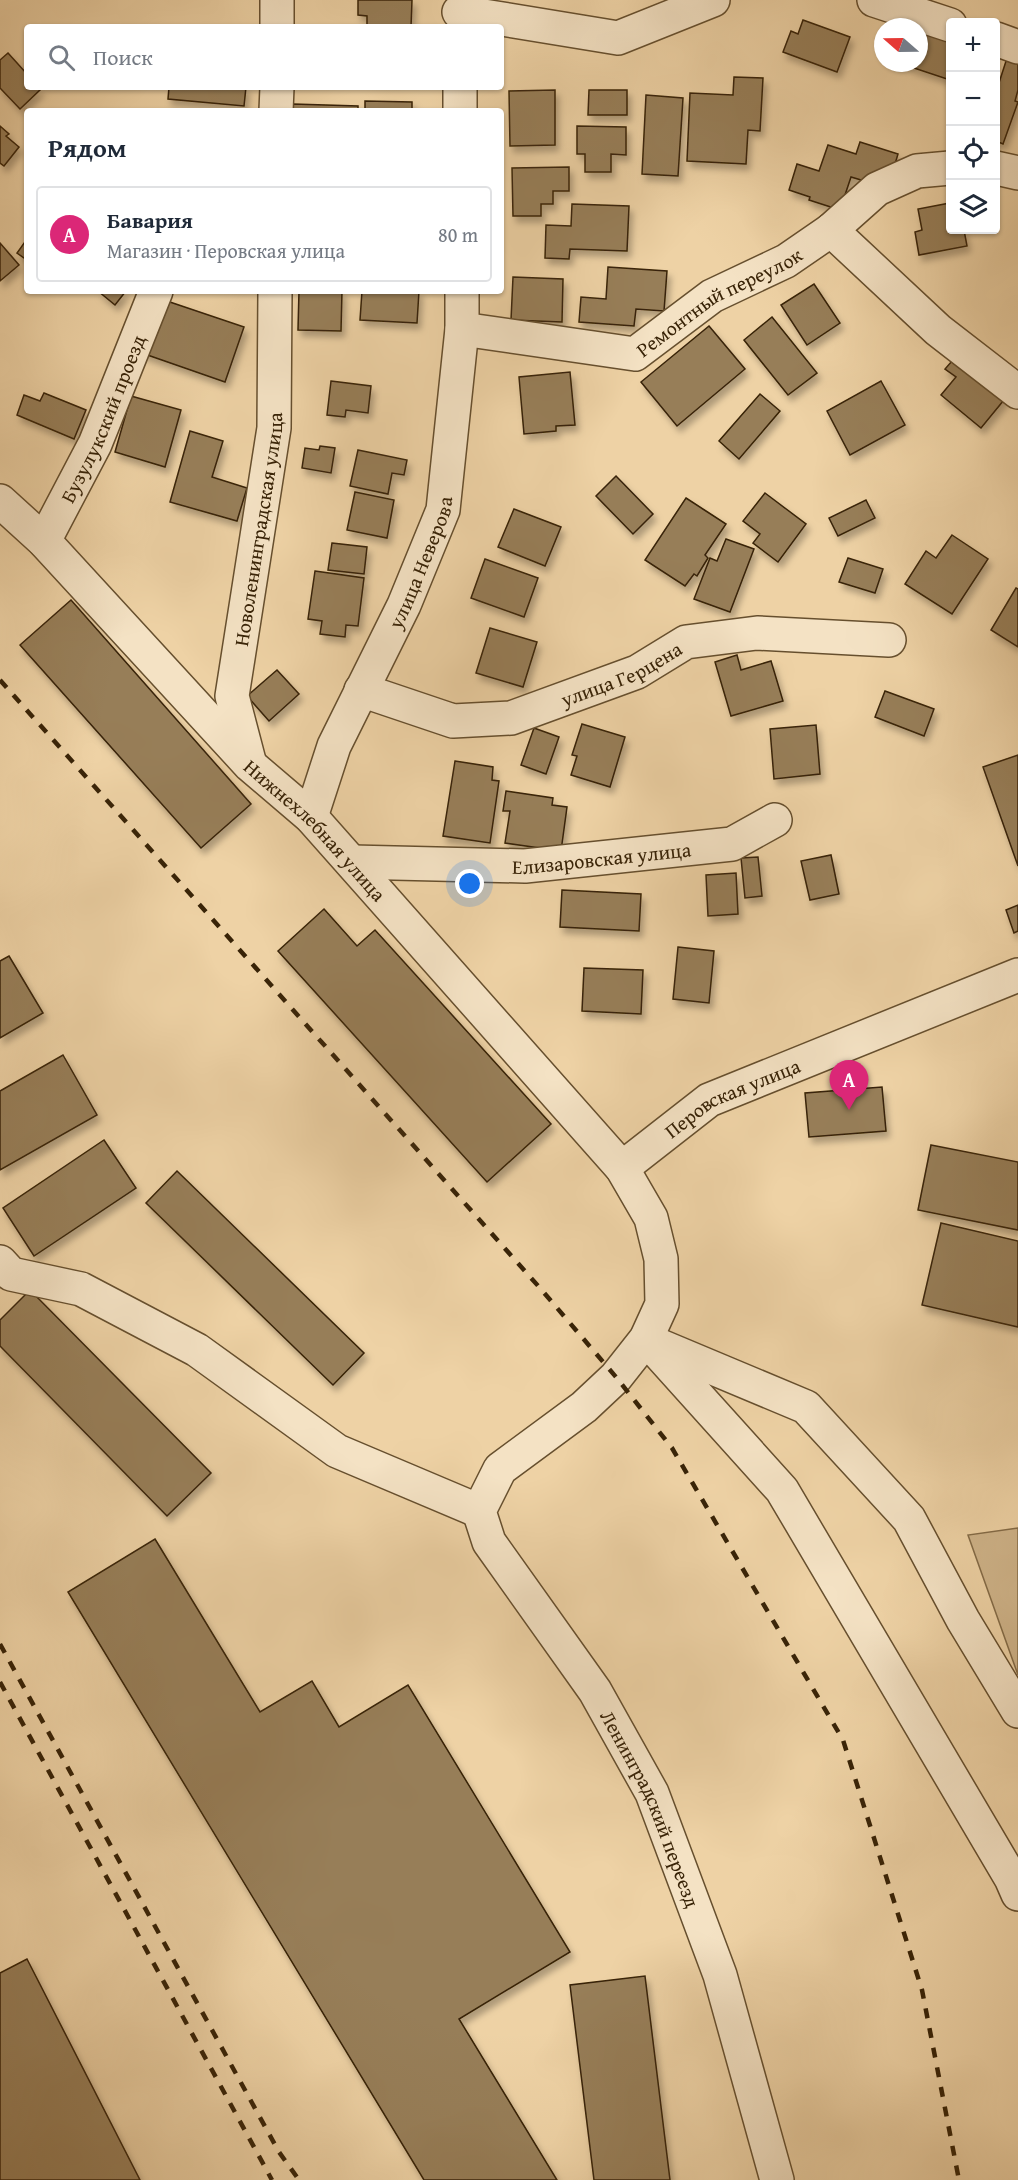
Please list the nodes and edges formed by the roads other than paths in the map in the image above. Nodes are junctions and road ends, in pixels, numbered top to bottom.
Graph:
1 (277, 0) edge
2 (713, 0) edge
3 (874, 0) edge
4 (459, 13) edge
5 (946, 23) edge
6 (277, 24) edge
7 (1000, 40) edge
8 (1018, 47) edge
9 (277, 90) edge
10 (460, 90) edge
11 (276, 108) edge
12 (460, 108) edge
13 (946, 168) edge
14 (1000, 169) edge
15 (1018, 173) edge
16 (831, 230) junction
17 (155, 294) edge
18 (275, 294) edge
19 (462, 294) edge
20 (462, 329) junction
21 (1018, 392) edge
22 (0, 501) edge
23 (44, 541) junction
24 (889, 640) dead end
25 (361, 690) junction
26 (250, 765) junction
27 (311, 817) junction
28 (775, 820) dead end
29 (352, 862) junction
30 (1018, 975) edge
31 (622, 1168) junction
32 (0, 1262) edge
33 (646, 1339) junction
34 (479, 1511) junction
35 (1018, 1711) edge
36 (1018, 1894) edge
37 (777, 2180) edge

1 - 6 street
2 - 4 street
3 - 5 street
7 - 8 street
9 - 11 street
10 - 12 street
13 - 16 street, Ремонтный переулок
14 - 15 street
16 - 20 street, Ремонтный переулок
16 - 21 street
17 - 23 street, Бузулукский проезд
18 - 26 street, Новоленинградская улица
19 - 20 street, улица Неверова
20 - 25 street, улица Неверова
22 - 23 street, Нижнехлебная улица
23 - 26 street, Нижнехлебная улица
24 - 25 street, улица Герцена
25 - 27 street, улица Неверова
26 - 27 street, Нижнехлебная улица
27 - 29 street, Нижнехлебная улица
28 - 29 street, Елизаровская улица
29 - 31 street, Нижнехлебная улица
30 - 31 street, Перовская улица
31 - 33 street, Нижнехлебная улица
32 - 34 street
33 - 34 street, Нижнехлебная улица
33 - 35 street
33 - 36 street
34 - 37 street, Ленинградский переезд

